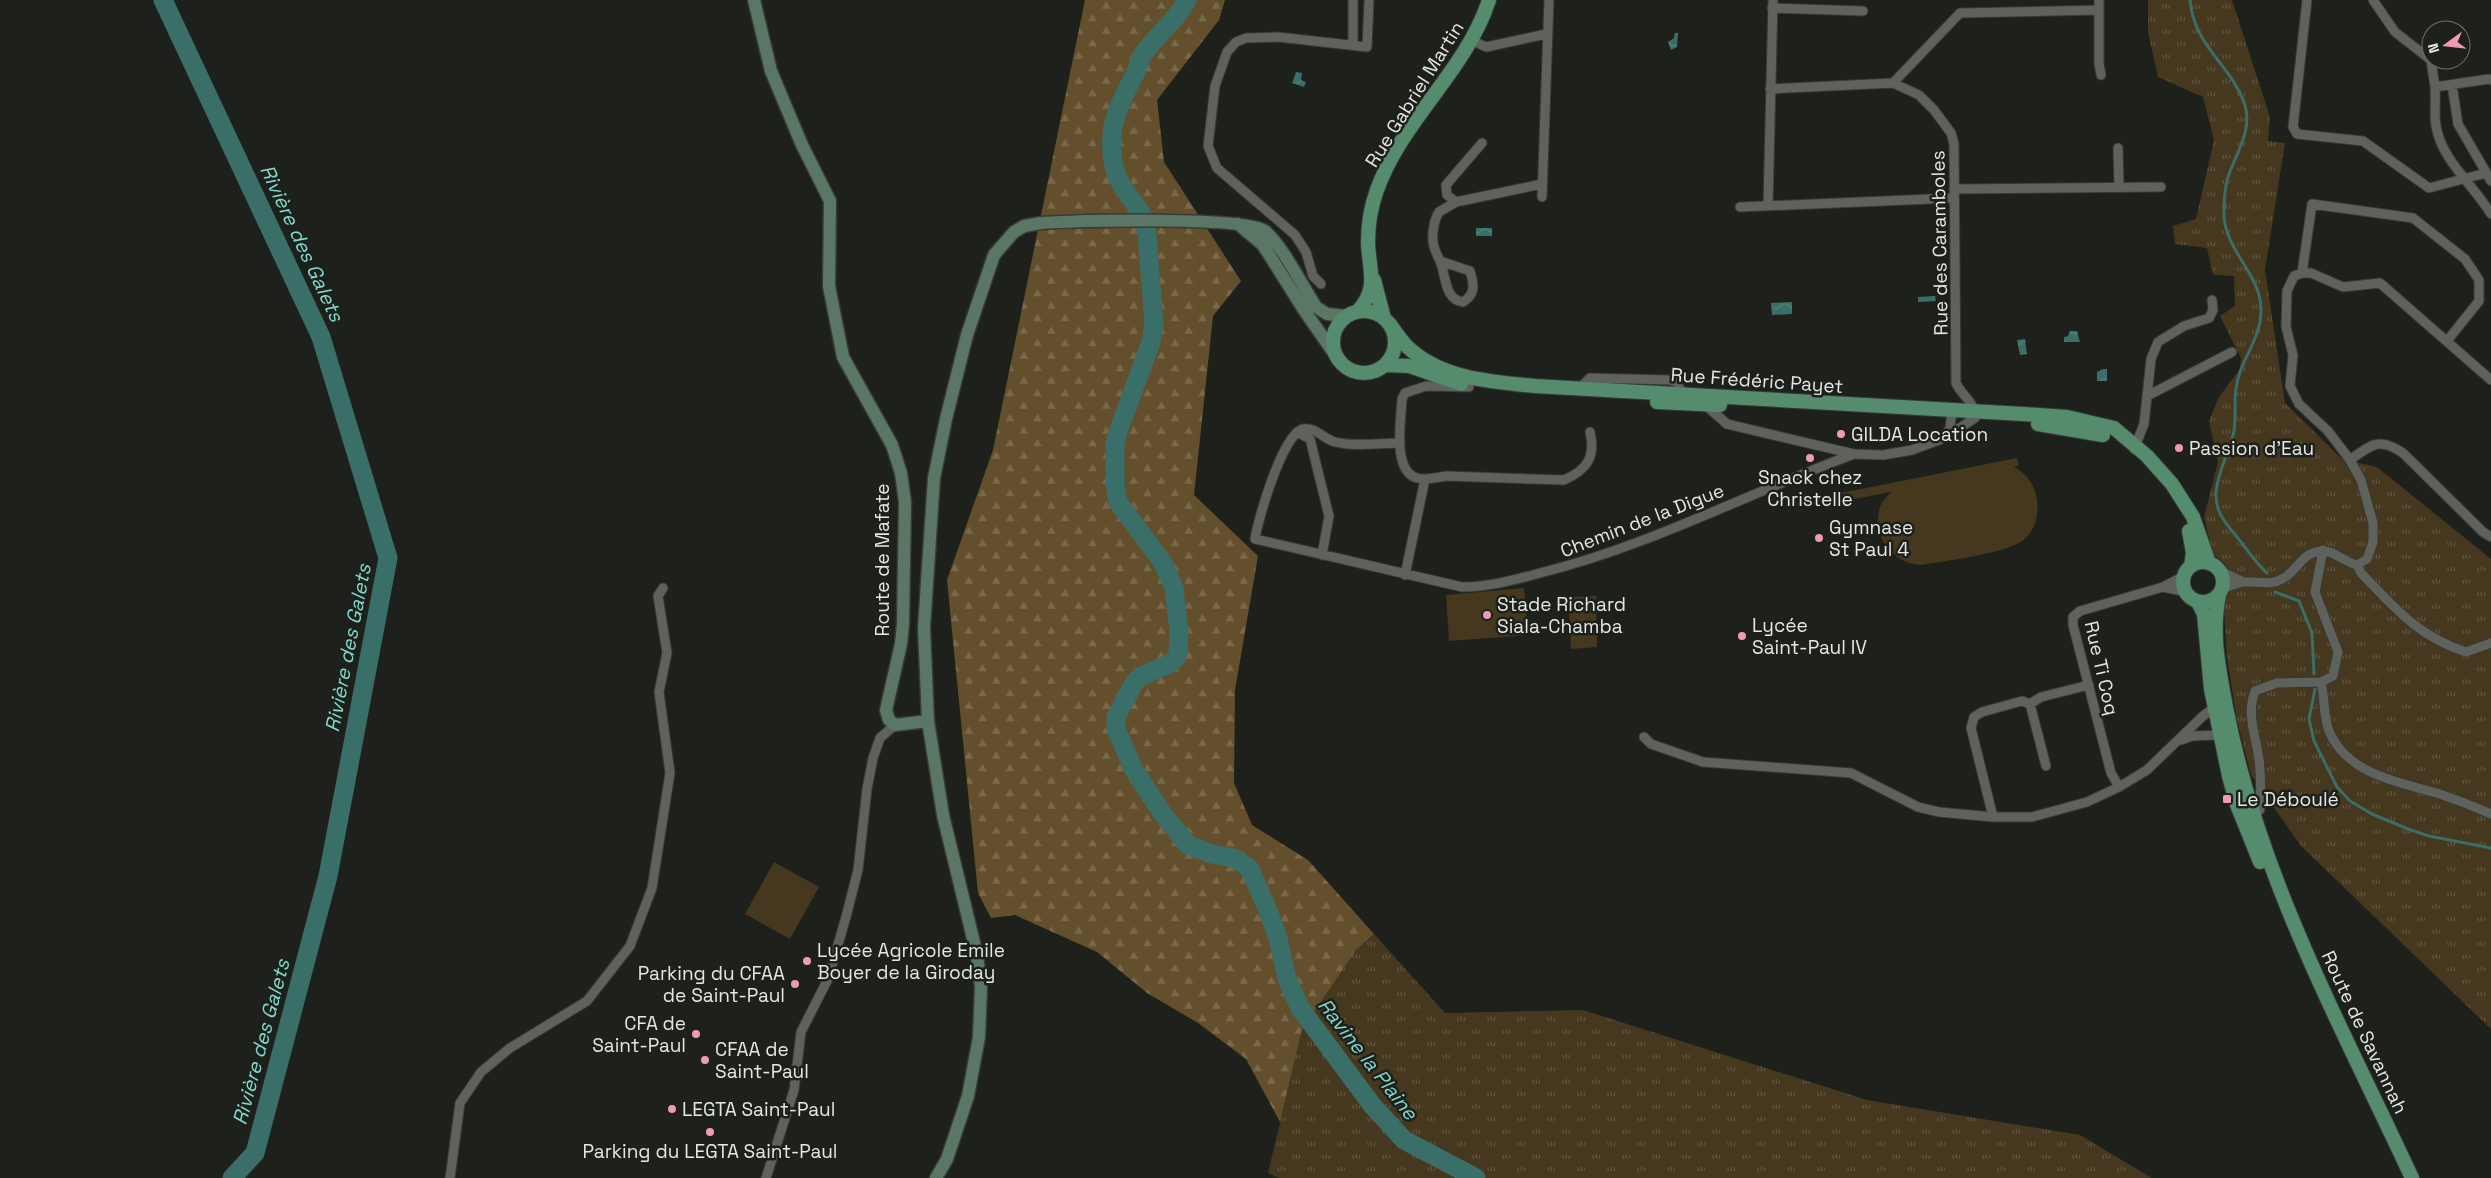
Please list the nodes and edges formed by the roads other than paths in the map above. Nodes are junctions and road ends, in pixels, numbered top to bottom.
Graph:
1 (754, 0) edge
2 (1353, 0) edge
3 (1369, 0) edge
4 (1489, 0) edge
5 (1549, 0) edge
6 (2099, 0) edge
7 (2307, 0) edge
8 (2373, 0) edge
9 (1772, 4) edge
10 (2099, 10) junction
11 (1863, 11) dead end
12 (1546, 34) junction
13 (1471, 40) junction
14 (1352, 45) junction
15 (2421, 52) edge
16 (2432, 70) edge
17 (2101, 75) dead end
18 (2491, 80) edge
19 (1893, 82) junction
20 (2452, 85) junction
21 (2435, 87) junction
22 (1770, 89) junction
23 (1482, 143) dead end
24 (2118, 148) dead end
25 (2489, 177) edge
26 (2465, 178) junction
27 (1542, 184) junction
28 (2161, 186) dead end
29 (2119, 187) junction
30 (1954, 193) junction
31 (1542, 197) dead end
32 (1456, 202) junction
33 (1768, 205) junction
34 (1740, 207) dead end
35 (2491, 214) edge
36 (1236, 223) junction
37 (1440, 261) junction
38 (1371, 268) junction
39 (2302, 273) junction
40 (1313, 276) junction
41 (1321, 284) dead end
42 (1304, 288) junction
43 (2212, 300) dead end
44 (1304, 310) junction
45 (1352, 314) junction
46 (1387, 321) junction
47 (2447, 341) junction
48 (2232, 352) dead end
49 (1336, 356) junction
50 (1385, 365) junction
51 (2491, 380) edge
52 (1469, 387) junction
53 (2147, 396) junction
54 (1702, 400) junction
55 (1952, 414) junction
56 (1975, 415) junction
57 (1315, 431) junction
58 (1296, 432) junction
59 (1590, 432) dead end
60 (1944, 438) junction
61 (1310, 439) junction
62 (1400, 443) junction
63 (2134, 449) junction
64 (1854, 454) junction
65 (2350, 460) junction
66 (1425, 479) junction
67 (2491, 537) edge
68 (2323, 550) junction
69 (1322, 555) junction
70 (2357, 564) junction
71 (2214, 567) junction
72 (2188, 571) junction
73 (1405, 575) junction
74 (2244, 582) junction
75 (2163, 587) junction
76 (663, 588) dead end
77 (2186, 592) junction
78 (2220, 592) junction
79 (2198, 602) junction
80 (2491, 643) edge
81 (2321, 682) junction
82 (2089, 685) junction
83 (2030, 704) junction
84 (2214, 708) junction
85 (2228, 718) junction
86 (928, 721) junction
87 (895, 725) junction
88 (2219, 735) junction
89 (1644, 737) dead end
90 (2179, 741) junction
91 (2046, 766) dead end
92 (2119, 787) junction
93 (2252, 814) junction
94 (2491, 814) edge
95 (1993, 818) junction
96 (2283, 901) junction
97 (450, 1178) edge
98 (766, 1178) edge
99 (936, 1178) edge
100 (2412, 1178) edge

1 - 87 main road, Route de Mafate
2 - 14 street
3 - 14 street
4 - 13 main road, Rue Gabriel Martin
5 - 12 street
6 - 10 street
7 - 26 street
8 - 15 street
9 - 11 street
9 - 22 street
10 - 17 street
10 - 19 street
12 - 13 street
12 - 27 street
13 - 38 main road, Rue Gabriel Martin
14 - 40 street
16 - 21 street
18 - 20 street
19 - 22 street
19 - 30 street, Rue des Caramboles
20 - 21 street
20 - 25 street
21 - 26 street
22 - 33 street
23 - 32 street
24 - 29 street
25 - 26 street
26 - 35 street
27 - 31 street
27 - 32 street
28 - 29 street
29 - 30 street
30 - 33 street
30 - 56 street, Rue des Caramboles
32 - 37 street
33 - 34 street
36 - 42 main road
36 - 44 main road
36 - 86 main road
37 - 37 street
38 - 45 main road, Rue Gabriel Martin
38 - 46 main road, Rue Gabriel Martin
39 - 47 street
39 - 47 street
39 - 65 street
40 - 41 street
40 - 42 street
42 - 44 street
42 - 45 main road
43 - 53 street
44 - 49 main road
45 - 46 main road
45 - 49 main road
46 - 50 main road
46 - 54 main road, Rue Frédéric Payet
47 - 51 street
48 - 53 street
49 - 50 main road
50 - 52 main road, Rue Frédéric Payet
52 - 54 main road, Rue Frédéric Payet
52 - 62 street
53 - 63 street
54 - 55 main road, Rue Frédéric Payet
54 - 64 street, Chemin de la Digue
55 - 56 main road, Rue Frédéric Payet
55 - 60 street
56 - 60 street, Chemin de la Digue
56 - 63 main road, Rue Frédéric Payet
57 - 58 street
57 - 61 street
57 - 62 street
58 - 61 street
58 - 69 street, Chemin de la Digue
59 - 66 street
60 - 64 street, Chemin de la Digue
61 - 69 street
62 - 66 street
63 - 71 main road
63 - 72 main road
64 - 73 street, Chemin de la Digue
65 - 67 street
65 - 70 street
66 - 73 street
68 - 70 street
68 - 74 street
68 - 81 street
69 - 73 street, Chemin de la Digue
70 - 80 street
71 - 72 main road
71 - 74 street
71 - 78 main road
72 - 75 street, Rue Ti Coq
72 - 77 main road
74 - 78 street
75 - 77 street, Rue Ti Coq
75 - 82 street, Rue Ti Coq
76 - 97 street
77 - 79 main road
78 - 79 main road
78 - 85 main road
79 - 84 main road
81 - 93 street
81 - 94 street
82 - 83 street
82 - 92 street, Rue Ti Coq
83 - 91 street
83 - 95 street
84 - 85 street
84 - 88 main road
84 - 90 street
85 - 88 street
85 - 93 main road
86 - 87 main road
86 - 99 main road
87 - 98 street
88 - 90 street
88 - 96 main road
89 - 95 street
90 - 92 street
92 - 95 street
93 - 96 main road
96 - 100 main road, Route de Savannah

